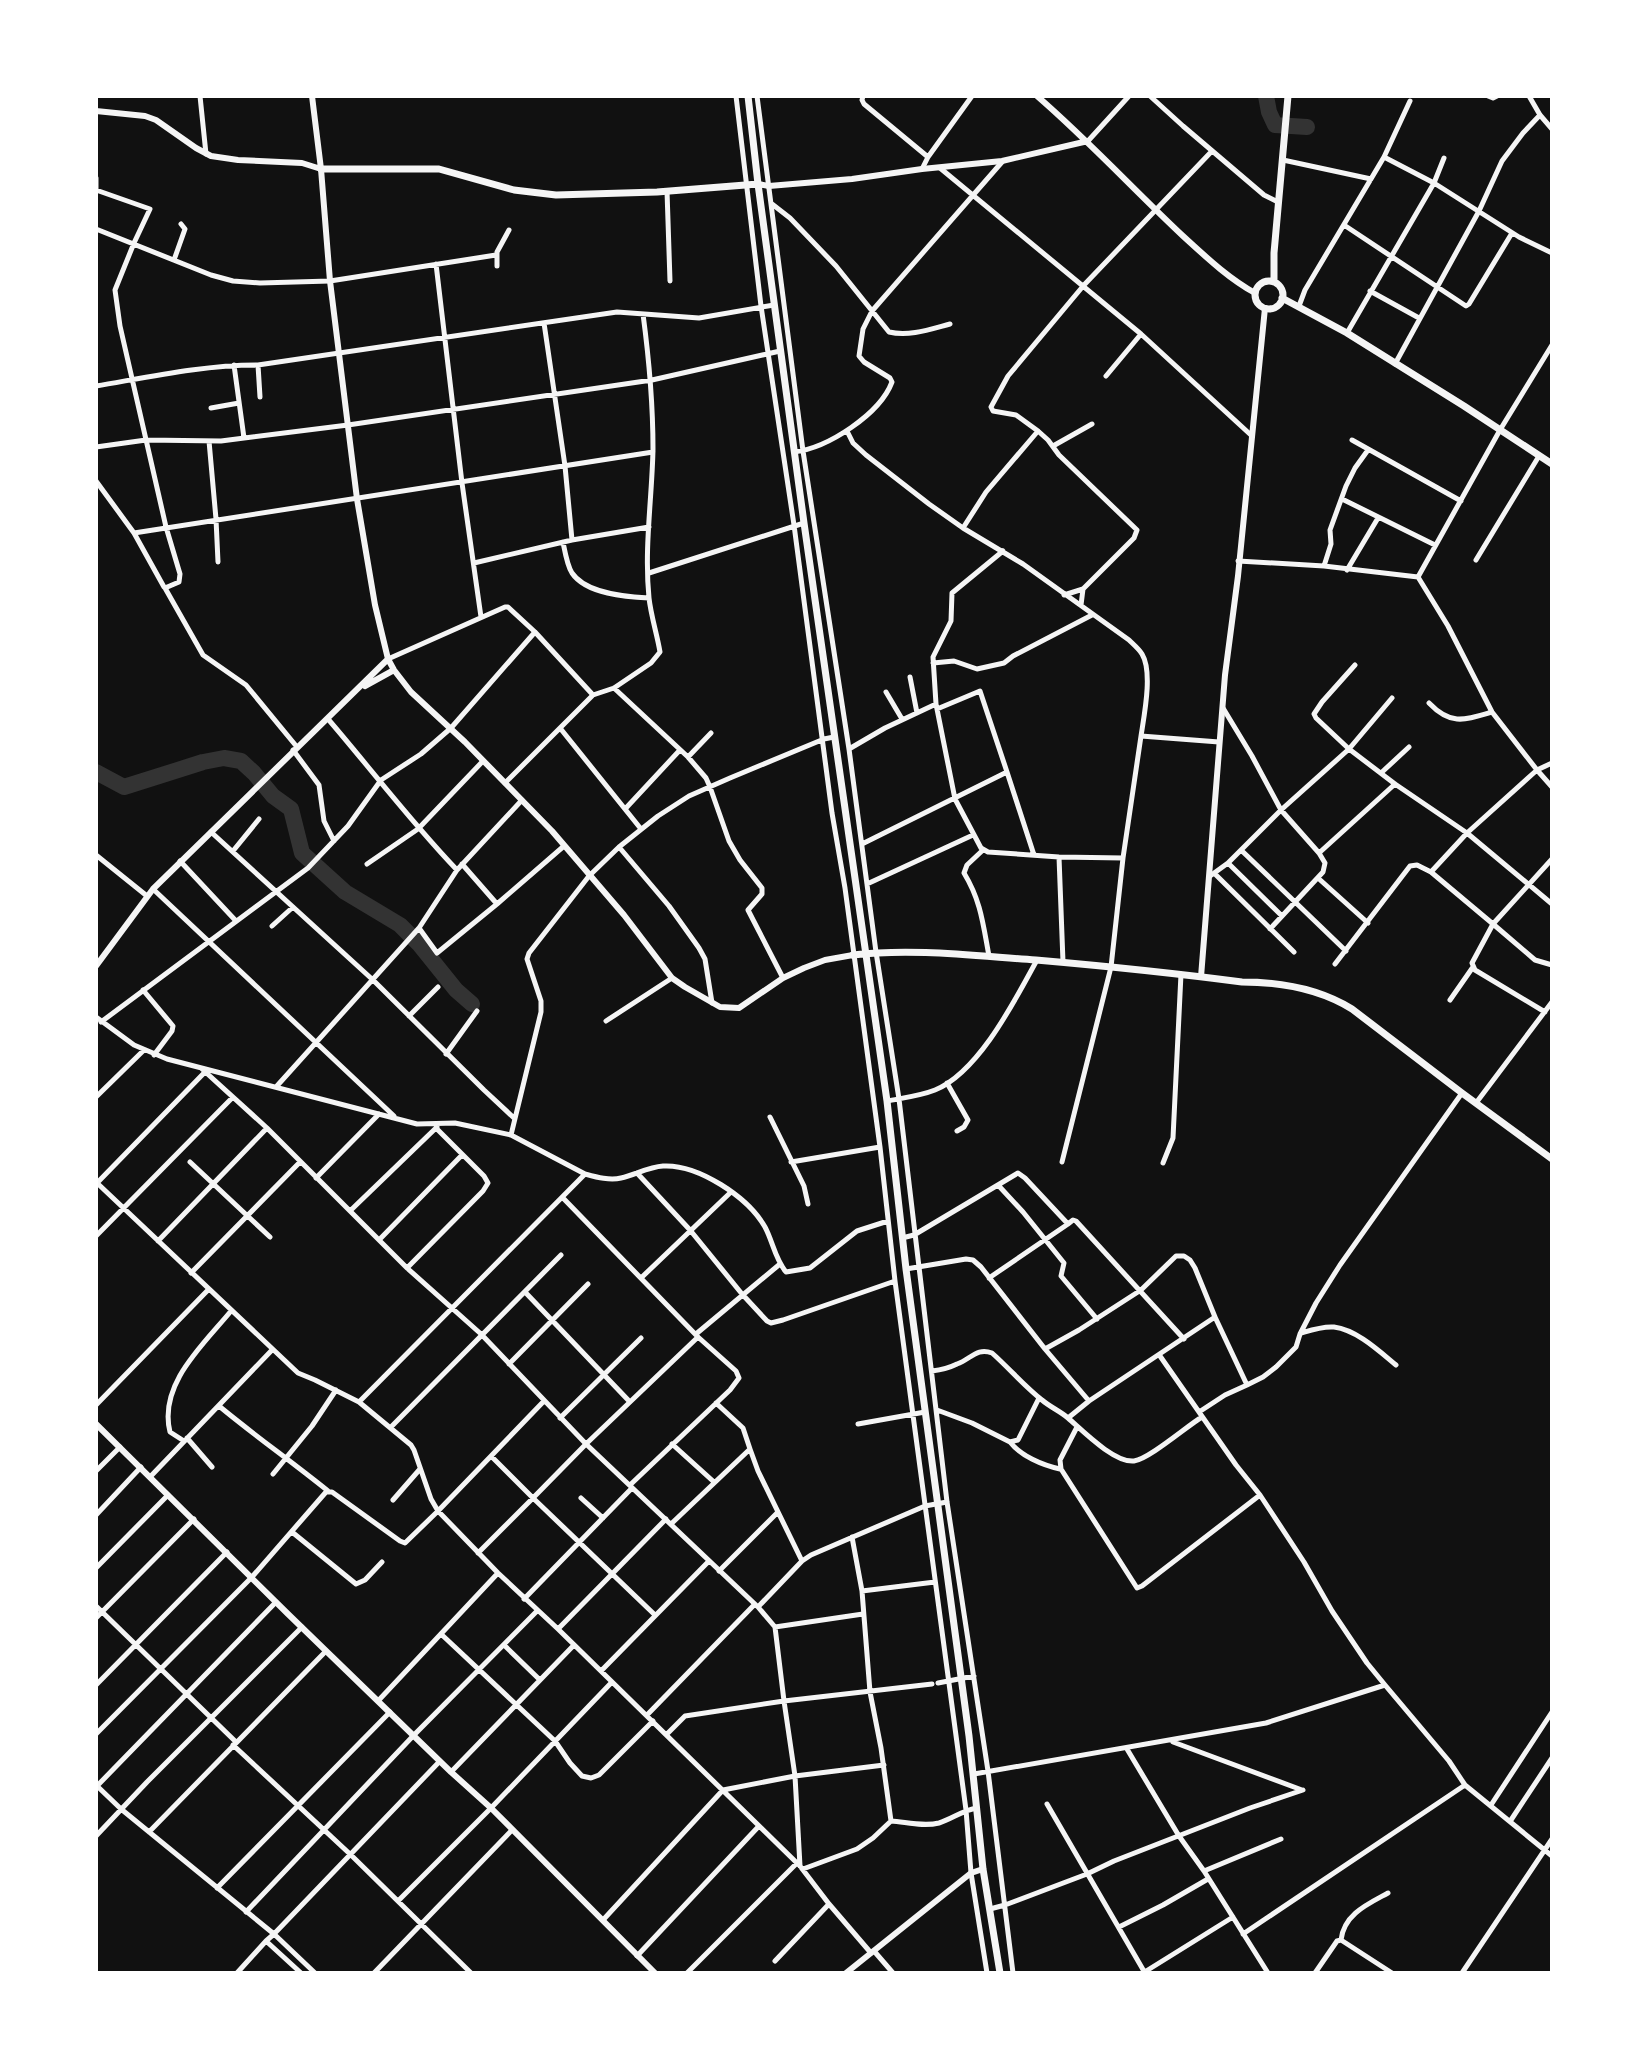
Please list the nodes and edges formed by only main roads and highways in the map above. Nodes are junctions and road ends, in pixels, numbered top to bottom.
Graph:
1 (748, 96) edge
2 (1288, 96) edge
3 (321, 169) road end
4 (758, 184) junction
5 (1274, 282) junction
6 (1282, 298) junction
7 (1552, 464) edge
8 (865, 953) junction
9 (853, 955) road end
10 (1552, 1159) edge
11 (1000, 1973) edge

1 - 4 main road
2 - 5 main road
3 - 4 main road
4 - 8 main road
5 - 6 main road
5 - 6 main road
6 - 7 main road
8 - 9 main road
8 - 10 main road
8 - 11 main road

